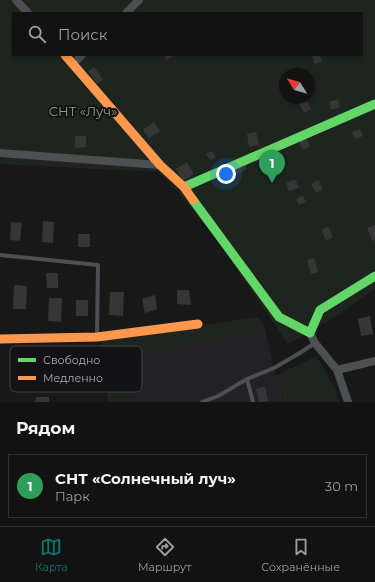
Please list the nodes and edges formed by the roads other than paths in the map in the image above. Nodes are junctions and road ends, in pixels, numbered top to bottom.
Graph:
1 (16, 0) edge
2 (140, 0) edge
3 (27, 12) edge
4 (127, 12) edge
5 (66, 56) edge
6 (81, 56) edge
7 (73, 64) junction
8 (375, 104) edge
9 (0, 153) edge
10 (160, 165) junction
11 (184, 187) junction
12 (0, 255) edge
13 (375, 276) edge
14 (198, 324) dead end
15 (310, 333) junction
16 (97, 337) junction
17 (0, 338) edge
18 (315, 343) junction
19 (375, 361) edge
20 (337, 370) junction
21 (246, 379) junction
22 (202, 402) edge
23 (254, 402) edge
24 (348, 402) edge

1 - 3 street
2 - 4 street
5 - 7 street
6 - 7 street
7 - 10 street
8 - 11 street
9 - 10 street
10 - 11 street
11 - 15 street
12 - 16 lane
13 - 15 street
14 - 16 street
15 - 18 street
16 - 17 street
18 - 20 street
18 - 21 lane
19 - 20 street
20 - 24 street
21 - 22 lane
21 - 23 lane

